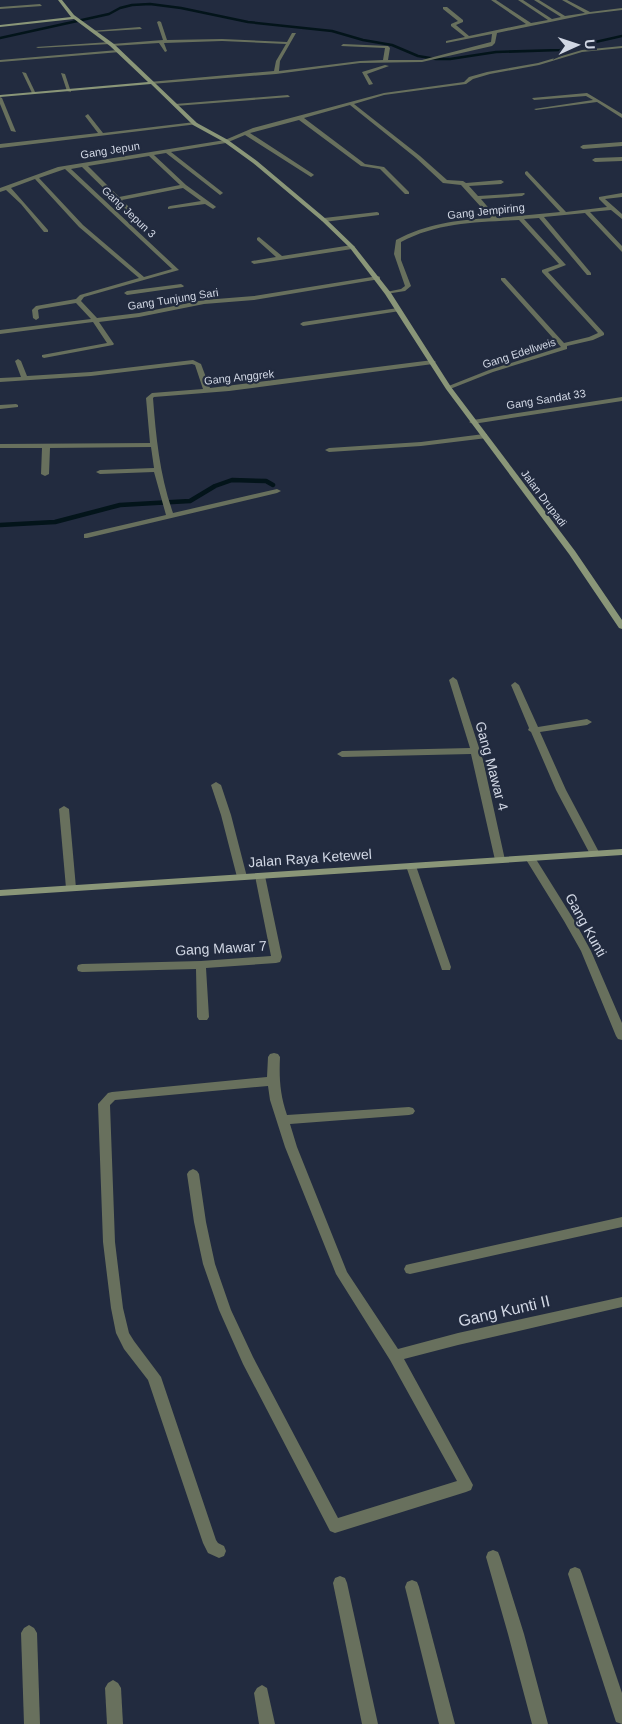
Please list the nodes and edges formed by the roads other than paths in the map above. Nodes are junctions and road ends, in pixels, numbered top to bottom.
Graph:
1 (60, 0) edge
2 (493, 0) edge
3 (520, 0) edge
4 (536, 0) edge
5 (564, 0) edge
6 (40, 5) dead end
7 (0, 8) edge
8 (445, 8) dead end
9 (622, 9) edge
10 (589, 13) junction
11 (565, 18) junction
12 (76, 19) junction
13 (551, 20) junction
14 (159, 22) dead end
15 (125, 23) dead end
16 (530, 25) junction
17 (0, 26) edge
18 (140, 28) dead end
19 (92, 31) junction
20 (495, 32) junction
21 (294, 34) dead end
22 (469, 38) junction
23 (163, 41) junction
24 (448, 42) dead end
25 (288, 43) junction
26 (111, 44) junction
27 (343, 45) dead end
28 (38, 47) dead end
29 (622, 47) edge
30 (118, 51) junction
31 (164, 51) dead end
32 (0, 60) edge
33 (417, 61) junction
34 (385, 62) junction
35 (24, 72) dead end
36 (276, 72) junction
37 (63, 74) dead end
38 (151, 83) junction
39 (371, 84) dead end
40 (69, 91) junction
41 (34, 93) junction
42 (288, 96) dead end
43 (0, 97) edge
44 (534, 99) dead end
45 (597, 101) junction
46 (212, 102) junction
47 (351, 104) junction
48 (175, 105) junction
49 (217, 107) dead end
50 (536, 109) dead end
51 (88, 116) dead end
52 (622, 116) edge
53 (300, 118) junction
54 (195, 124) junction
55 (14, 131) dead end
56 (246, 132) junction
57 (102, 135) junction
58 (226, 141) junction
59 (622, 144) edge
60 (0, 146) edge
61 (583, 147) dead end
62 (167, 151) junction
63 (150, 154) junction
64 (622, 159) edge
65 (595, 160) dead end
66 (83, 164) junction
67 (68, 168) junction
68 (527, 173) dead end
69 (311, 175) dead end
70 (36, 176) junction
71 (501, 182) dead end
72 (465, 185) junction
73 (184, 186) junction
74 (8, 188) junction
75 (0, 190) edge
76 (407, 192) dead end
77 (220, 193) dead end
78 (522, 194) dead end
79 (622, 194) edge
80 (477, 198) junction
81 (118, 199) junction
82 (206, 202) junction
83 (213, 207) dead end
84 (170, 208) dead end
85 (612, 208) junction
86 (128, 209) dead end
87 (586, 211) junction
88 (564, 213) junction
89 (377, 214) dead end
90 (540, 216) junction
91 (622, 217) edge
92 (520, 218) junction
93 (324, 220) junction
94 (496, 220) junction
95 (46, 231) dead end
96 (259, 239) dead end
97 (352, 247) junction
98 (622, 250) edge
99 (281, 258) junction
100 (254, 262) dead end
101 (589, 274) dead end
102 (378, 278) junction
103 (143, 279) junction
104 (503, 279) dead end
105 (120, 285) junction
106 (180, 286) dead end
107 (127, 293) junction
108 (388, 293) junction
109 (131, 300) dead end
110 (78, 301) junction
111 (398, 310) junction
112 (36, 318) dead end
113 (95, 320) junction
114 (303, 324) dead end
115 (0, 332) edge
116 (563, 345) junction
117 (44, 356) dead end
118 (18, 361) dead end
119 (433, 362) junction
120 (25, 378) junction
121 (0, 380) edge
122 (445, 384) junction
123 (207, 391) junction
124 (622, 399) edge
125 (16, 406) dead end
126 (0, 407) edge
127 (473, 422) junction
128 (484, 436) junction
129 (154, 445) junction
130 (0, 446) edge
131 (46, 446) junction
132 (329, 450) dead end
133 (158, 470) junction
134 (100, 472) dead end
135 (45, 474) dead end
136 (277, 491) dead end
137 (170, 517) junction
138 (87, 536) dead end
139 (621, 624) edge
140 (453, 680) dead end
141 (515, 685) dead end
142 (587, 722) dead end
143 (533, 730) junction
144 (475, 752) junction
145 (342, 754) dead end
146 (216, 785) dead end
147 (64, 809) dead end
148 (622, 852) edge
149 (595, 854) junction
150 (530, 858) junction
151 (500, 860) junction
152 (411, 866) junction
153 (260, 876) junction
154 (242, 877) junction
155 (70, 888) junction
156 (0, 893) edge
157 (201, 965) junction
158 (446, 967) dead end
159 (82, 968) dead end
160 (203, 1017) dead end
161 (622, 1036) edge
162 (274, 1057) dead end
163 (273, 1081) junction
164 (409, 1111) dead end
165 (282, 1120) junction
166 (193, 1174) dead end
167 (622, 1222) edge
168 (410, 1269) dead end
169 (622, 1302) edge
170 (395, 1356) junction
171 (219, 1551) dead end
172 (493, 1557) dead end
173 (575, 1574) dead end
174 (340, 1583) dead end
175 (412, 1587) dead end
176 (29, 1633) dead end
177 (113, 1688) dead end
178 (262, 1694) dead end
179 (622, 1716) edge
180 (32, 1724) edge
181 (115, 1724) edge
182 (266, 1724) edge
183 (370, 1724) edge
184 (448, 1724) edge
185 (540, 1724) edge

1 - 12 street, Jalan Drupadi
2 - 16 street
3 - 13 street
4 - 11 street
5 - 10 street
6 - 7 street
8 - 22 street
9 - 10 street
10 - 11 street
11 - 13 street
12 - 17 street
12 - 19 street, Jalan Drupadi
13 - 16 street
14 - 23 street
15 - 19 street
16 - 20 street
18 - 19 street
19 - 26 street, Jalan Drupadi
20 - 22 street
20 - 33 street
21 - 25 street
22 - 24 street
23 - 25 street
23 - 26 street
23 - 31 street
25 - 36 street
26 - 28 street
26 - 30 street, Jalan Drupadi
27 - 34 street
29 - 47 street, Gang Jepun
30 - 32 street
30 - 38 street, Jalan Drupadi
33 - 34 street
33 - 39 street
34 - 36 street
35 - 41 street
36 - 38 street
37 - 40 street
38 - 40 street
38 - 48 street, Jalan Drupadi
40 - 41 street
41 - 43 street
42 - 46 street
43 - 55 street
44 - 45 street
45 - 50 street
45 - 52 street
46 - 48 street
46 - 49 street
47 - 53 street, Gang Jepun
47 - 72 street
48 - 54 street, Jalan Drupadi
51 - 57 street
53 - 56 street, Gang Jepun
53 - 76 street
54 - 57 street
54 - 58 street, Jalan Drupadi
56 - 58 street, Gang Jepun
56 - 69 street
57 - 60 street
58 - 62 street, Gang Jepun
58 - 93 street, Jalan Drupadi
59 - 61 street
62 - 63 street, Gang Jepun
62 - 77 street
63 - 66 street, Gang Jepun
63 - 73 street
64 - 65 street
66 - 67 street, Gang Jepun
66 - 81 street
67 - 70 street, Gang Jepun
67 - 103 street, Gang Jepun 3
68 - 88 street
70 - 74 street, Gang Jepun
70 - 103 street
71 - 72 street
72 - 80 street
73 - 81 street
73 - 82 street
74 - 75 street, Gang Jepun
74 - 95 street
78 - 80 street
79 - 85 street
80 - 94 street
81 - 86 street
82 - 83 street
82 - 84 street
85 - 87 street, Gang Jempiring
85 - 91 street
87 - 88 street, Gang Jempiring
87 - 98 street
88 - 90 street, Gang Jempiring
89 - 93 street
90 - 92 street, Gang Jempiring
90 - 101 street
92 - 94 street, Gang Jempiring
92 - 116 street
93 - 97 street, Jalan Drupadi
94 - 108 street, Gang Jempiring
96 - 99 street
97 - 99 street
97 - 102 street, Jalan Drupadi
99 - 100 street
102 - 108 street, Jalan Drupadi
102 - 113 street, Gang Tunjung Sari
103 - 105 street
104 - 116 street, Gang Edellweis
105 - 107 street
105 - 110 street
106 - 107 street
107 - 109 street
108 - 111 street, Jalan Drupadi
110 - 112 street
110 - 113 street
111 - 114 street
111 - 119 street, Jalan Drupadi
113 - 115 street, Gang Tunjung Sari
113 - 117 street
116 - 122 street, Gang Edellweis
118 - 120 street
119 - 122 street, Jalan Drupadi
119 - 123 street, Gang Anggrek
120 - 121 street
120 - 123 street
122 - 127 street, Jalan Drupadi
123 - 129 street, Gang Anggrek
124 - 127 street, Gang Sandat 33
125 - 126 street
127 - 128 street, Jalan Drupadi
128 - 132 street
128 - 139 street, Jalan Drupadi
129 - 131 street
129 - 133 street, Gang Anggrek
130 - 131 street
131 - 135 street
133 - 134 street
133 - 137 street, Gang Anggrek
136 - 137 street
137 - 138 street
140 - 144 street, Gang Mawar 4
141 - 143 street
142 - 143 street
143 - 149 street
144 - 145 street
144 - 151 street, Gang Mawar 4
146 - 154 street
147 - 155 street
148 - 149 street, Jalan Raya Ketewel
149 - 150 street, Jalan Raya Ketewel
150 - 151 street, Jalan Raya Ketewel
150 - 161 street, Gang Kunti
151 - 152 street, Jalan Raya Ketewel
152 - 153 street, Jalan Raya Ketewel
152 - 158 street
153 - 154 street, Jalan Raya Ketewel
153 - 157 street, Gang Mawar 7
154 - 155 street, Jalan Raya Ketewel
155 - 156 street, Jalan Raya Ketewel
157 - 159 street, Gang Mawar 7
157 - 160 street
162 - 163 street
163 - 165 street
163 - 171 street
164 - 165 street
165 - 170 street
166 - 170 street
167 - 168 street
169 - 170 street, Gang Kunti II
172 - 185 street
173 - 179 street
174 - 183 street
175 - 184 street
176 - 180 street
177 - 181 street
178 - 182 street

